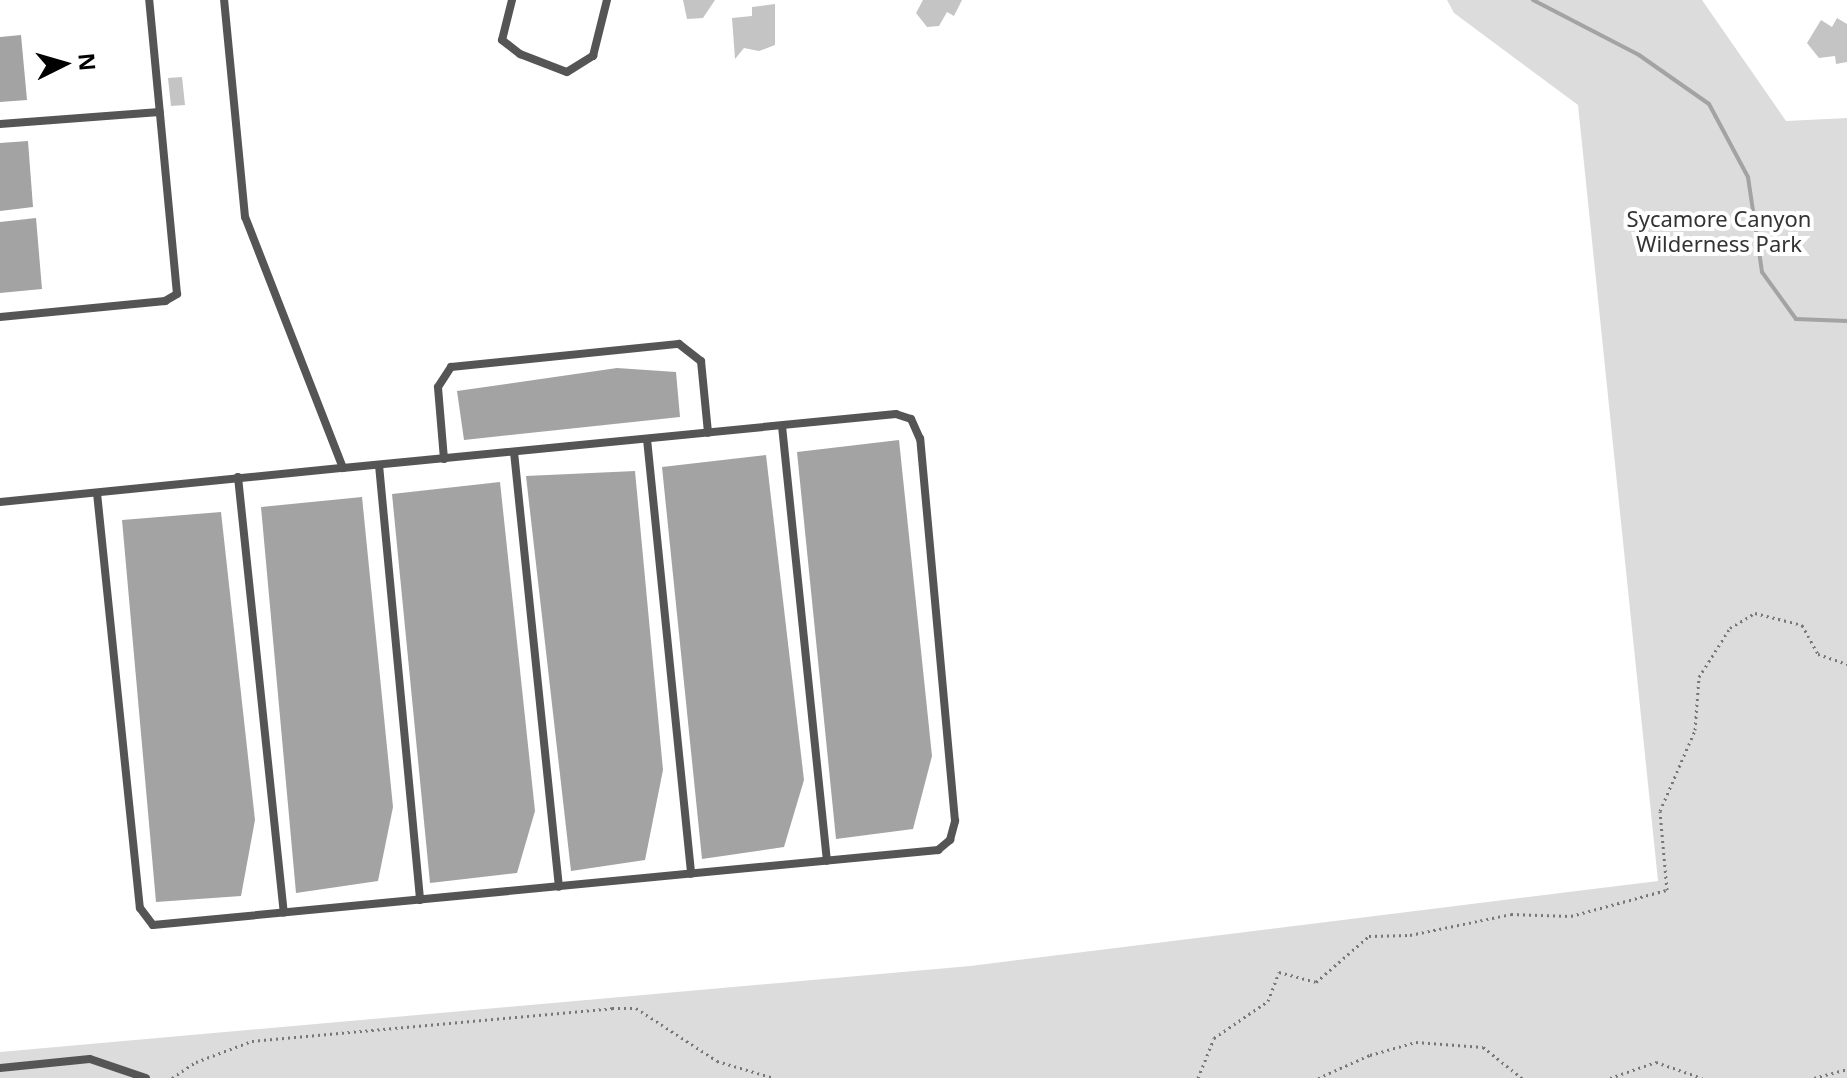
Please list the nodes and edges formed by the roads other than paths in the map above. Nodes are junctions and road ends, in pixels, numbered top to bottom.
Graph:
1 (149, 0) edge
2 (224, 0) edge
3 (512, 0) edge
4 (607, 0) edge
5 (160, 112) junction
6 (0, 124) edge
7 (0, 317) edge
8 (782, 426) junction
9 (708, 433) junction
10 (647, 439) junction
11 (514, 452) junction
12 (444, 459) junction
13 (379, 465) junction
14 (343, 468) junction
15 (238, 477) junction
16 (97, 493) junction
17 (0, 502) edge
18 (827, 861) junction
19 (691, 874) junction
20 (559, 887) junction
21 (420, 900) junction
22 (284, 913) junction
23 (0, 1068) edge
24 (146, 1078) edge

1 - 5 lane
2 - 14 lane
3 - 4 lane
5 - 6 lane
5 - 7 lane
8 - 9 lane
8 - 18 lane
8 - 18 lane
9 - 10 lane
9 - 12 lane
10 - 11 lane
10 - 19 lane
11 - 12 lane
11 - 20 lane
12 - 13 lane
13 - 14 lane
13 - 21 lane
14 - 15 lane
15 - 16 lane
15 - 22 lane
16 - 17 lane
16 - 22 lane
18 - 19 lane
19 - 20 lane
20 - 21 lane
21 - 22 lane
23 - 24 lane

